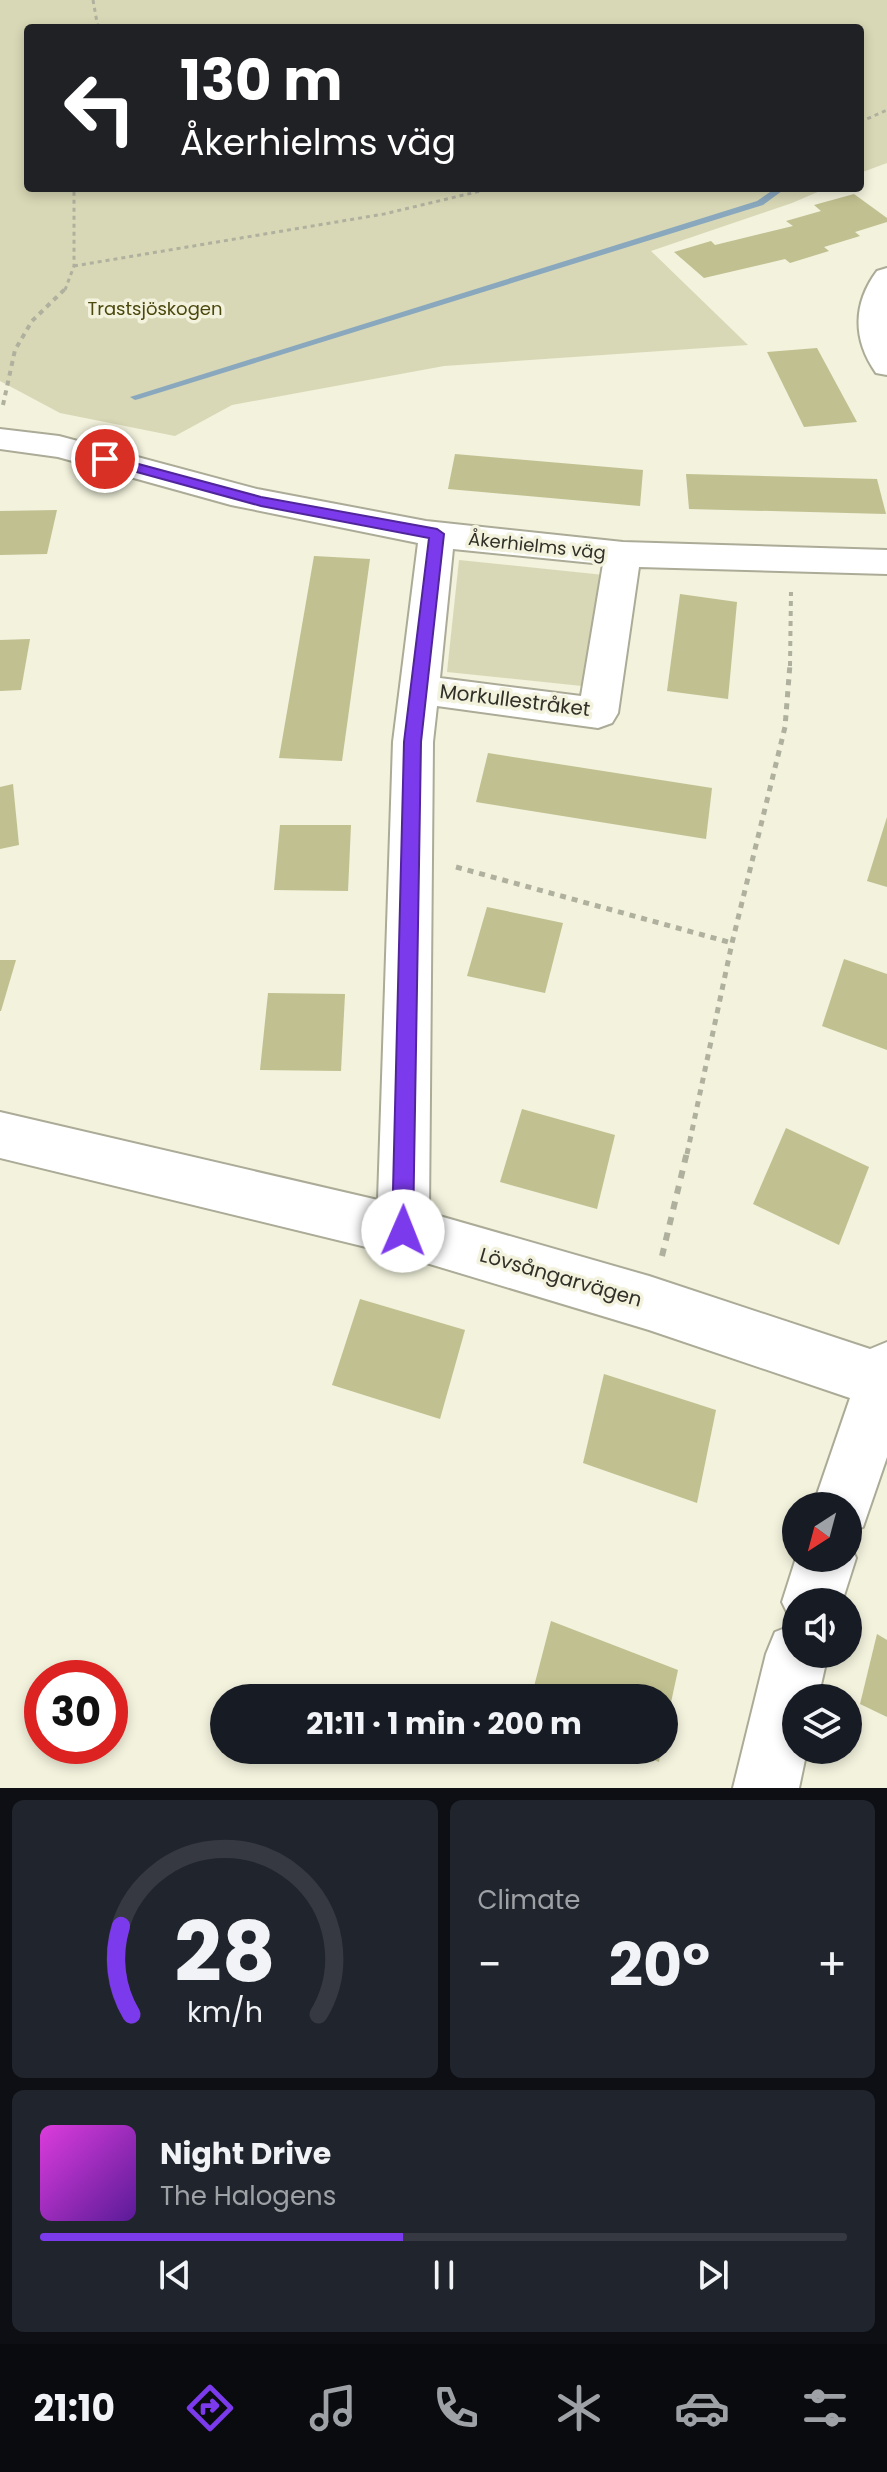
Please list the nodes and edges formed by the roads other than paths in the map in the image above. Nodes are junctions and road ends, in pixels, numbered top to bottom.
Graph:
1 (887, 277) edge
2 (887, 366) edge
3 (3, 439) edge
4 (437, 534) junction
5 (623, 555) junction
6 (887, 562) edge
7 (418, 689) junction
8 (0, 1135) edge
9 (403, 1231) junction
10 (886, 1378) edge
11 (847, 1492) edge
12 (794, 1668) edge
13 (766, 1788) edge

1 - 2 street
3 - 4 street, Åkerhielms väg
4 - 5 street, Åkerhielms väg
4 - 7 street, Morkullestråket
5 - 6 street, Åkerhielms väg
5 - 7 street, Morkullestråket
7 - 9 street, Morkullestråket
8 - 9 street, Lövsångarvägen
9 - 10 street, Lövsångarvägen
10 - 11 street, Lövsångarvägen
12 - 13 street

